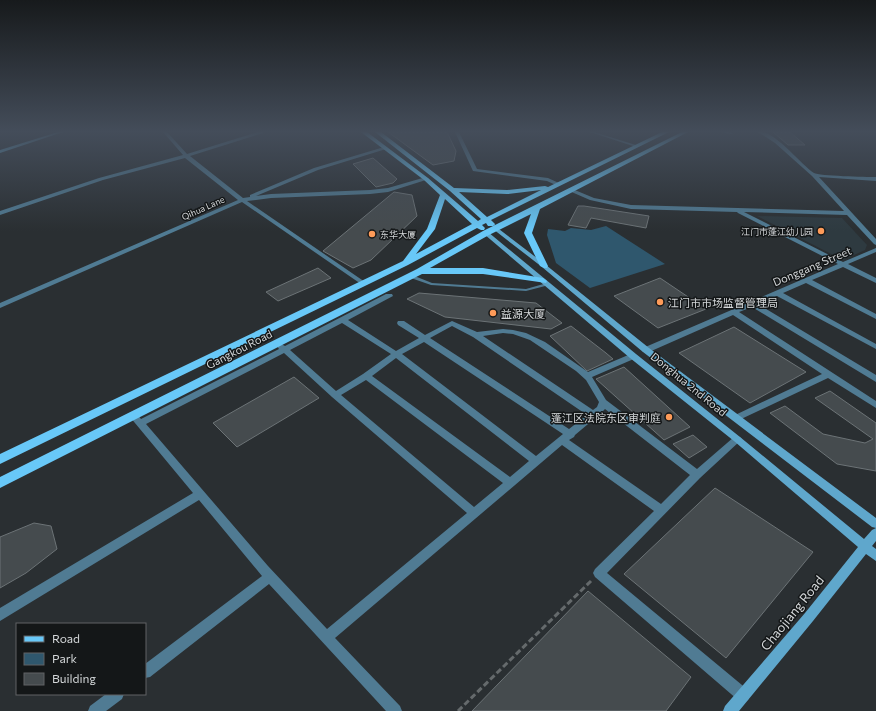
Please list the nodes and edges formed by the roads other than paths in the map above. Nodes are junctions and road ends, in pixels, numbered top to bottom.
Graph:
1 (152, 165) edge
2 (198, 165) edge
3 (326, 165) edge
4 (407, 165) edge
5 (420, 165) edge
6 (473, 165) edge
7 (598, 165) edge
8 (619, 165) edge
9 (803, 165) edge
10 (584, 172) junction
11 (814, 175) junction
12 (596, 177) junction
13 (426, 179) junction
14 (876, 179) edge
15 (556, 186) junction
16 (452, 190) junction
17 (570, 190) junction
18 (444, 195) junction
19 (242, 200) junction
20 (537, 208) junction
21 (738, 211) junction
22 (0, 213) edge
23 (848, 213) junction
24 (486, 220) junction
25 (477, 225) junction
26 (495, 228) junction
27 (486, 233) junction
28 (876, 243) edge
29 (876, 250) edge
30 (405, 263) junction
31 (843, 264) junction
32 (544, 266) junction
33 (415, 274) junction
34 (806, 280) junction
35 (545, 282) junction
36 (876, 282) edge
37 (397, 283) junction
38 (359, 285) junction
39 (777, 293) junction
40 (370, 296) junction
41 (388, 296) joint
42 (753, 304) junction
43 (0, 306) edge
44 (733, 312) junction
45 (876, 317) edge
46 (343, 320) junction
47 (401, 323) dead end
48 (476, 335) junction
49 (424, 338) junction
50 (281, 346) junction
51 (876, 347) edge
52 (646, 350) junction
53 (396, 354) junction
54 (633, 356) junction
55 (829, 374) junction
56 (366, 376) junction
57 (587, 376) junction
58 (876, 379) edge
59 (335, 395) junction
60 (603, 402) junction
61 (876, 405) edge
62 (595, 416) junction
63 (736, 418) junction
64 (137, 419) junction
65 (567, 438) junction
66 (737, 439) junction
67 (0, 459) edge
68 (536, 461) junction
69 (697, 475) junction
70 (0, 483) edge
71 (510, 483) junction
72 (200, 494) junction
73 (662, 510) junction
74 (474, 513) junction
75 (876, 524) edge
76 (876, 533) edge
77 (864, 546) junction
78 (876, 556) edge
79 (270, 576) junction
80 (0, 615) edge
81 (327, 637) junction
82 (146, 671) edge
83 (116, 695) edge
84 (743, 695) junction
85 (95, 711) edge
86 (396, 711) edge
87 (730, 711) edge

1 - 22 street
2 - 19 street
3 - 19 street
4 - 13 main road
5 - 16 main road
6 - 15 street
7 - 10 main road
8 - 12 main road
9 - 11 street
10 - 12 main road
10 - 15 main road
11 - 14 street
11 - 23 street
12 - 17 main road
13 - 18 main road
13 - 19 street, Qihua Lane
15 - 16 main road
15 - 24 main road
16 - 24 main road
17 - 20 main road
17 - 21 street
18 - 25 main road
18 - 30 main road
19 - 38 street
19 - 43 street, Qihua Lane
20 - 26 main road
20 - 32 main road
21 - 23 street
21 - 31 street
23 - 28 street
24 - 25 main road, Gangkou Road
24 - 26 main road
25 - 27 main road
25 - 30 main road, Gangkou Road
26 - 27 main road, Gangkou Road
26 - 32 main road, Donghua 2nd Road
27 - 33 main road, Gangkou Road
27 - 35 main road, Donghua 2nd Road
29 - 31 street, Donggang Street
30 - 38 main road, Gangkou Road
31 - 34 street, Donggang Street
31 - 36 street
32 - 52 main road, Donghua 2nd Road
33 - 35 main road
33 - 35 lane
33 - 37 main road, Gangkou Road
34 - 39 street, Donggang Street
34 - 45 street
35 - 54 main road, Donghua 2nd Road
37 - 40 main road, Gangkou Road
37 - 41 main road
38 - 40 main road
38 - 67 main road, Gangkou Road
39 - 42 street, Donggang Street
39 - 51 street
40 - 50 main road, Gangkou Road
41 - 46 street
42 - 44 street, Donggang Street
42 - 58 street
44 - 52 street, Donggang Street
44 - 55 street
46 - 50 street
46 - 53 street
47 - 49 street
48 - 49 street
48 - 57 street
48 - 62 street
49 - 53 street
49 - 65 street
50 - 59 street
50 - 64 main road, Gangkou Road
52 - 63 main road, Donghua 2nd Road
53 - 56 street
53 - 68 street
54 - 57 street
54 - 66 main road, Donghua 2nd Road
55 - 61 street
55 - 63 street
56 - 59 street
56 - 71 street
57 - 60 street
59 - 74 street
60 - 62 street
60 - 69 street
62 - 65 street
63 - 75 main road, Donghua 2nd Road
64 - 70 main road, Gangkou Road
64 - 72 street
65 - 68 street
65 - 73 street
66 - 69 street
66 - 77 main road, Donghua 2nd Road
68 - 71 street
69 - 73 street
71 - 74 street
72 - 79 street
72 - 80 street
73 - 84 street
74 - 81 street
76 - 77 main road, Chaojiang Road
77 - 78 main road, Donghua 2nd Road
77 - 84 main road, Chaojiang Road
79 - 81 street
79 - 82 street
81 - 86 street
83 - 85 street
84 - 87 main road, Chaojiang Road

